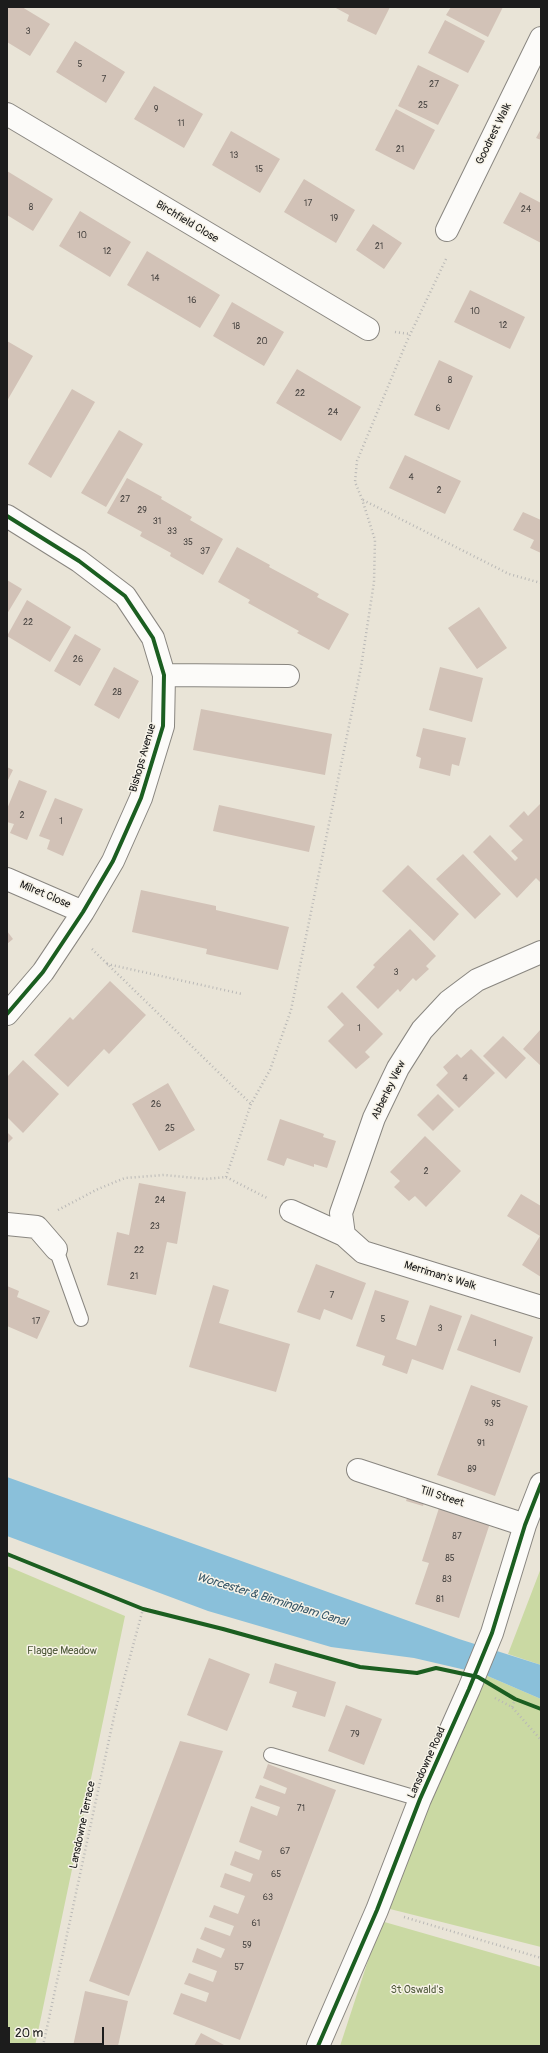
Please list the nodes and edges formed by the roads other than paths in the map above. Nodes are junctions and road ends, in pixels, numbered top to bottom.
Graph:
1 (541, 38) edge
2 (7, 114) edge
3 (447, 230) road end
4 (368, 330) dead end
5 (7, 516) edge
6 (164, 675) junction
7 (288, 676) dead end
8 (7, 879) edge
9 (77, 920) junction
10 (541, 952) edge
11 (7, 1014) edge
12 (291, 1211) road end
13 (7, 1224) edge
14 (344, 1234) junction
15 (56, 1249) joint
16 (541, 1307) edge
17 (81, 1319) dead end
18 (358, 1470) dead end
19 (541, 1484) edge
20 (525, 1525) junction
21 (271, 1755) dead end
22 (420, 1799) junction
23 (318, 2046) edge

1 - 3 street, Goodrest Walk
2 - 4 street, Birchfield Close
5 - 6 street, Bishops Avenue
6 - 7 street
6 - 9 street, Bishops Avenue
8 - 9 street, Milret Close
9 - 11 street, Bishops Avenue
10 - 14 street, Abberley View
12 - 14 street
13 - 15 street
14 - 16 street, Merriman's Walk
15 - 17 lane
18 - 20 street, Till Street
19 - 20 street, Lansdowne Road
20 - 22 street, Lansdowne Road
21 - 22 lane
22 - 23 street, Lansdowne Road

